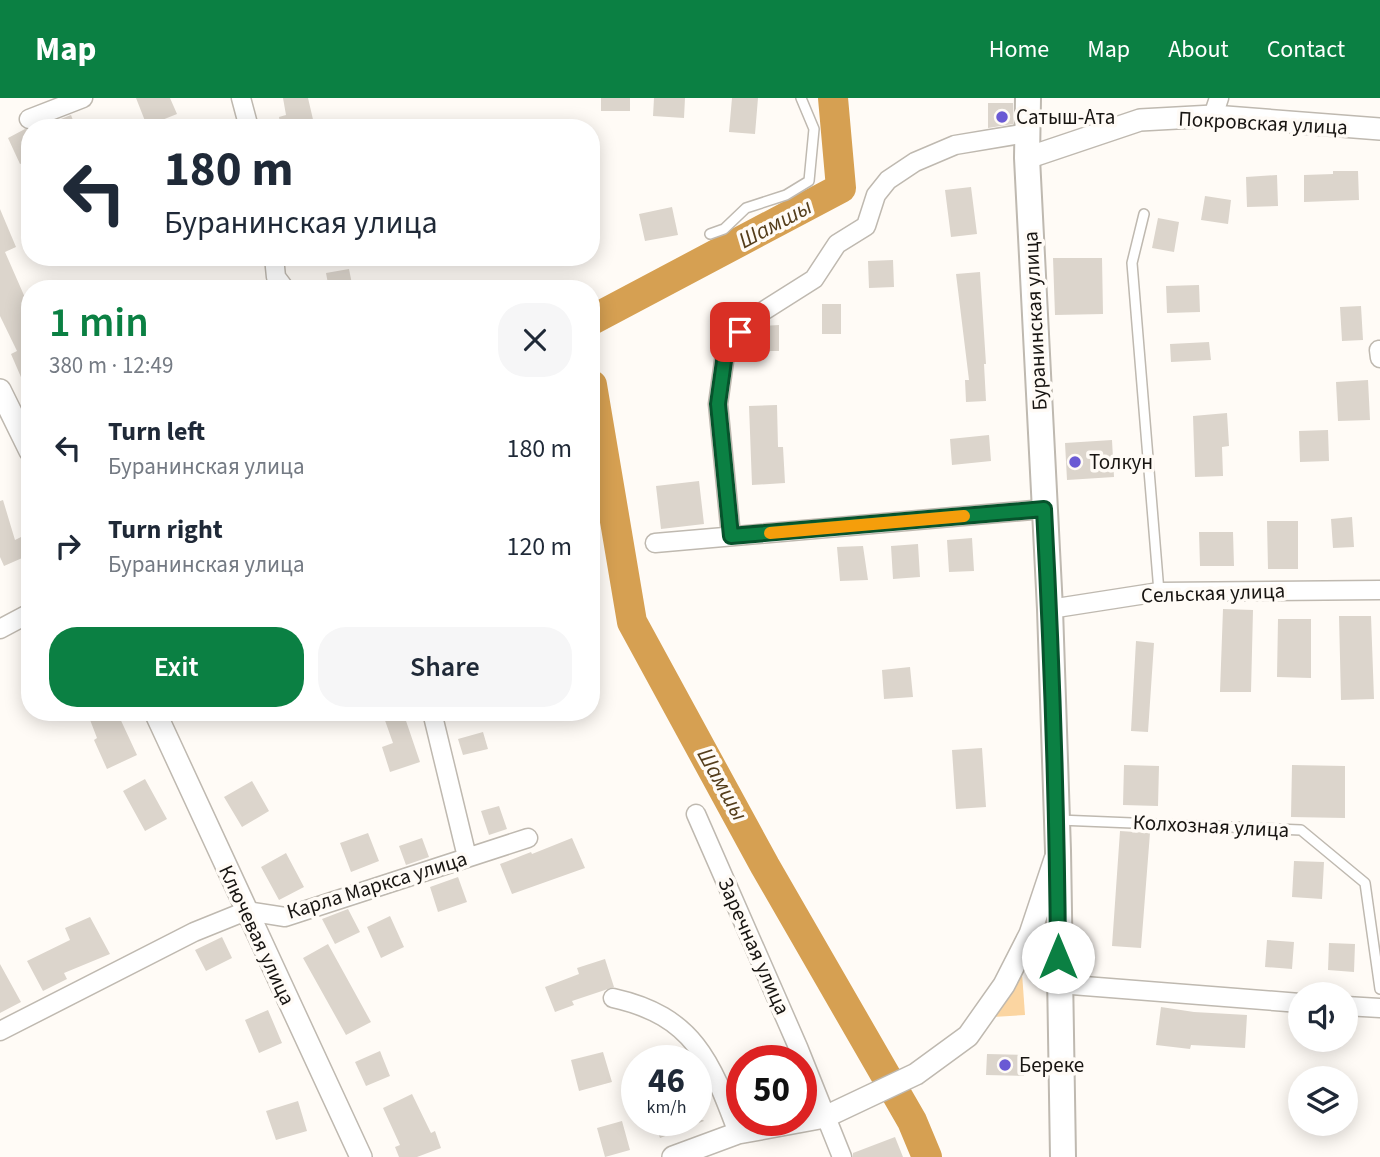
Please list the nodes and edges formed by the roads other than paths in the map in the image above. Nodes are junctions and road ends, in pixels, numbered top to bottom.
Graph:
1 (83, 98) edge
2 (241, 98) edge
3 (801, 98) edge
4 (1028, 98) edge
5 (1216, 107) edge
6 (29, 119) dead end
7 (247, 119) edge
8 (1380, 129) edge
9 (1027, 133) junction
10 (1027, 158) junction
11 (1144, 214) dead end
12 (710, 234) dead end
13 (0, 390) edge
14 (21, 433) edge
15 (1044, 509) junction
16 (731, 536) junction
17 (655, 543) dead end
18 (1159, 592) junction
19 (1379, 593) edge
20 (1050, 609) junction
21 (21, 618) edge
22 (0, 629) edge
23 (159, 721) edge
24 (434, 721) edge
25 (696, 814) dead end
26 (1057, 820) junction
27 (527, 838) dead end
28 (1058, 851) junction
29 (467, 857) junction
30 (246, 911) junction
31 (1059, 984) junction
32 (1380, 989) edge
33 (613, 998) dead end
34 (1288, 1002) edge
35 (1358, 1007) edge
36 (1380, 1008) edge
37 (0, 1031) edge
38 (726, 1101) edge
39 (825, 1117) junction
40 (817, 1118) edge
41 (730, 1136) edge
42 (361, 1157) edge
43 (673, 1157) edge
44 (842, 1157) edge
45 (1063, 1157) edge

1 - 6 street
2 - 7 street
3 - 12 lane
4 - 9 main road, Буранинская улица
5 - 8 street, Покровская улица
5 - 10 street, Покровская улица
9 - 10 main road, Буранинская улица
9 - 16 street
10 - 15 main road, Буранинская улица
11 - 18 lane
13 - 14 street
15 - 16 street
15 - 20 main road, Буранинская улица
16 - 17 street
18 - 19 street, Сельская улица
18 - 20 street, Сельская улица
20 - 26 main road, Буранинская улица
21 - 22 street
23 - 30 street, Ключевая улица
24 - 29 street
25 - 39 street, Заречная улица
26 - 28 main road, Буранинская улица
26 - 32 lane, Колхозная улица
27 - 29 street, Карла Маркса улица
28 - 31 main road, Буранинская улица
28 - 39 street
29 - 30 street, Карла Маркса улица
30 - 37 street
30 - 42 street, Ключевая улица
31 - 34 street
31 - 45 main road, Буранинская улица
33 - 38 street
35 - 36 street
39 - 40 street
39 - 44 street, Заречная улица
41 - 43 street

